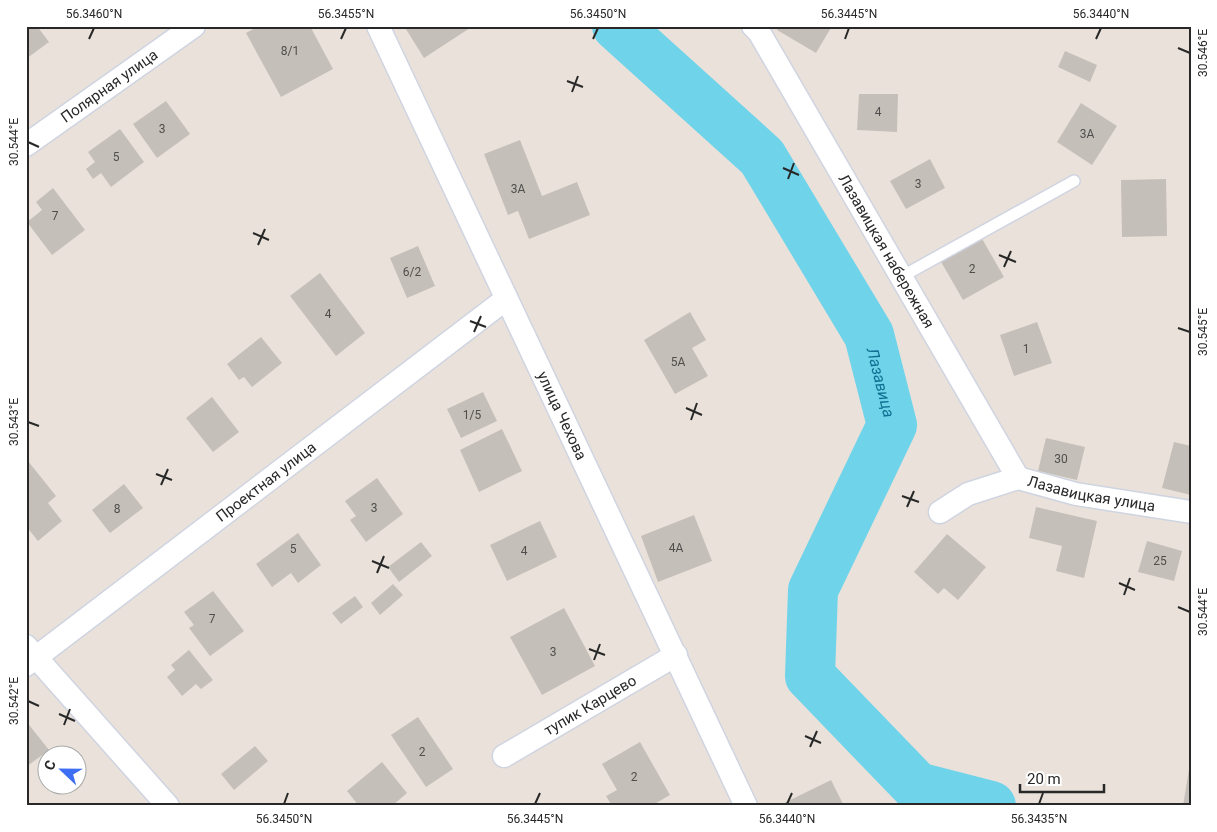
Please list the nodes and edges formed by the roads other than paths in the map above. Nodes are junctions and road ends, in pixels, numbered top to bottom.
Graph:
1 (194, 26) edge
2 (378, 26) edge
3 (753, 26) edge
4 (26, 145) edge
5 (1074, 181) dead end
6 (901, 277) junction
7 (506, 299) junction
8 (1018, 478) junction
9 (940, 512) dead end
10 (1191, 512) edge
11 (676, 655) junction
12 (29, 656) edge
13 (504, 756) dead end
14 (168, 806) edge
15 (746, 806) edge

1 - 4 street, Полярная улица
2 - 7 street, улица Чехова
3 - 6 street, Лазавицкая набережная
5 - 6 lane
6 - 8 street, Лазавицкая набережная
7 - 11 street, улица Чехова
7 - 12 street, Проектная улица
8 - 9 street, Лазавицкая улица
8 - 10 street, Лазавицкая улица
11 - 13 street, тупик Карцево
11 - 15 street, улица Чехова
12 - 14 street

